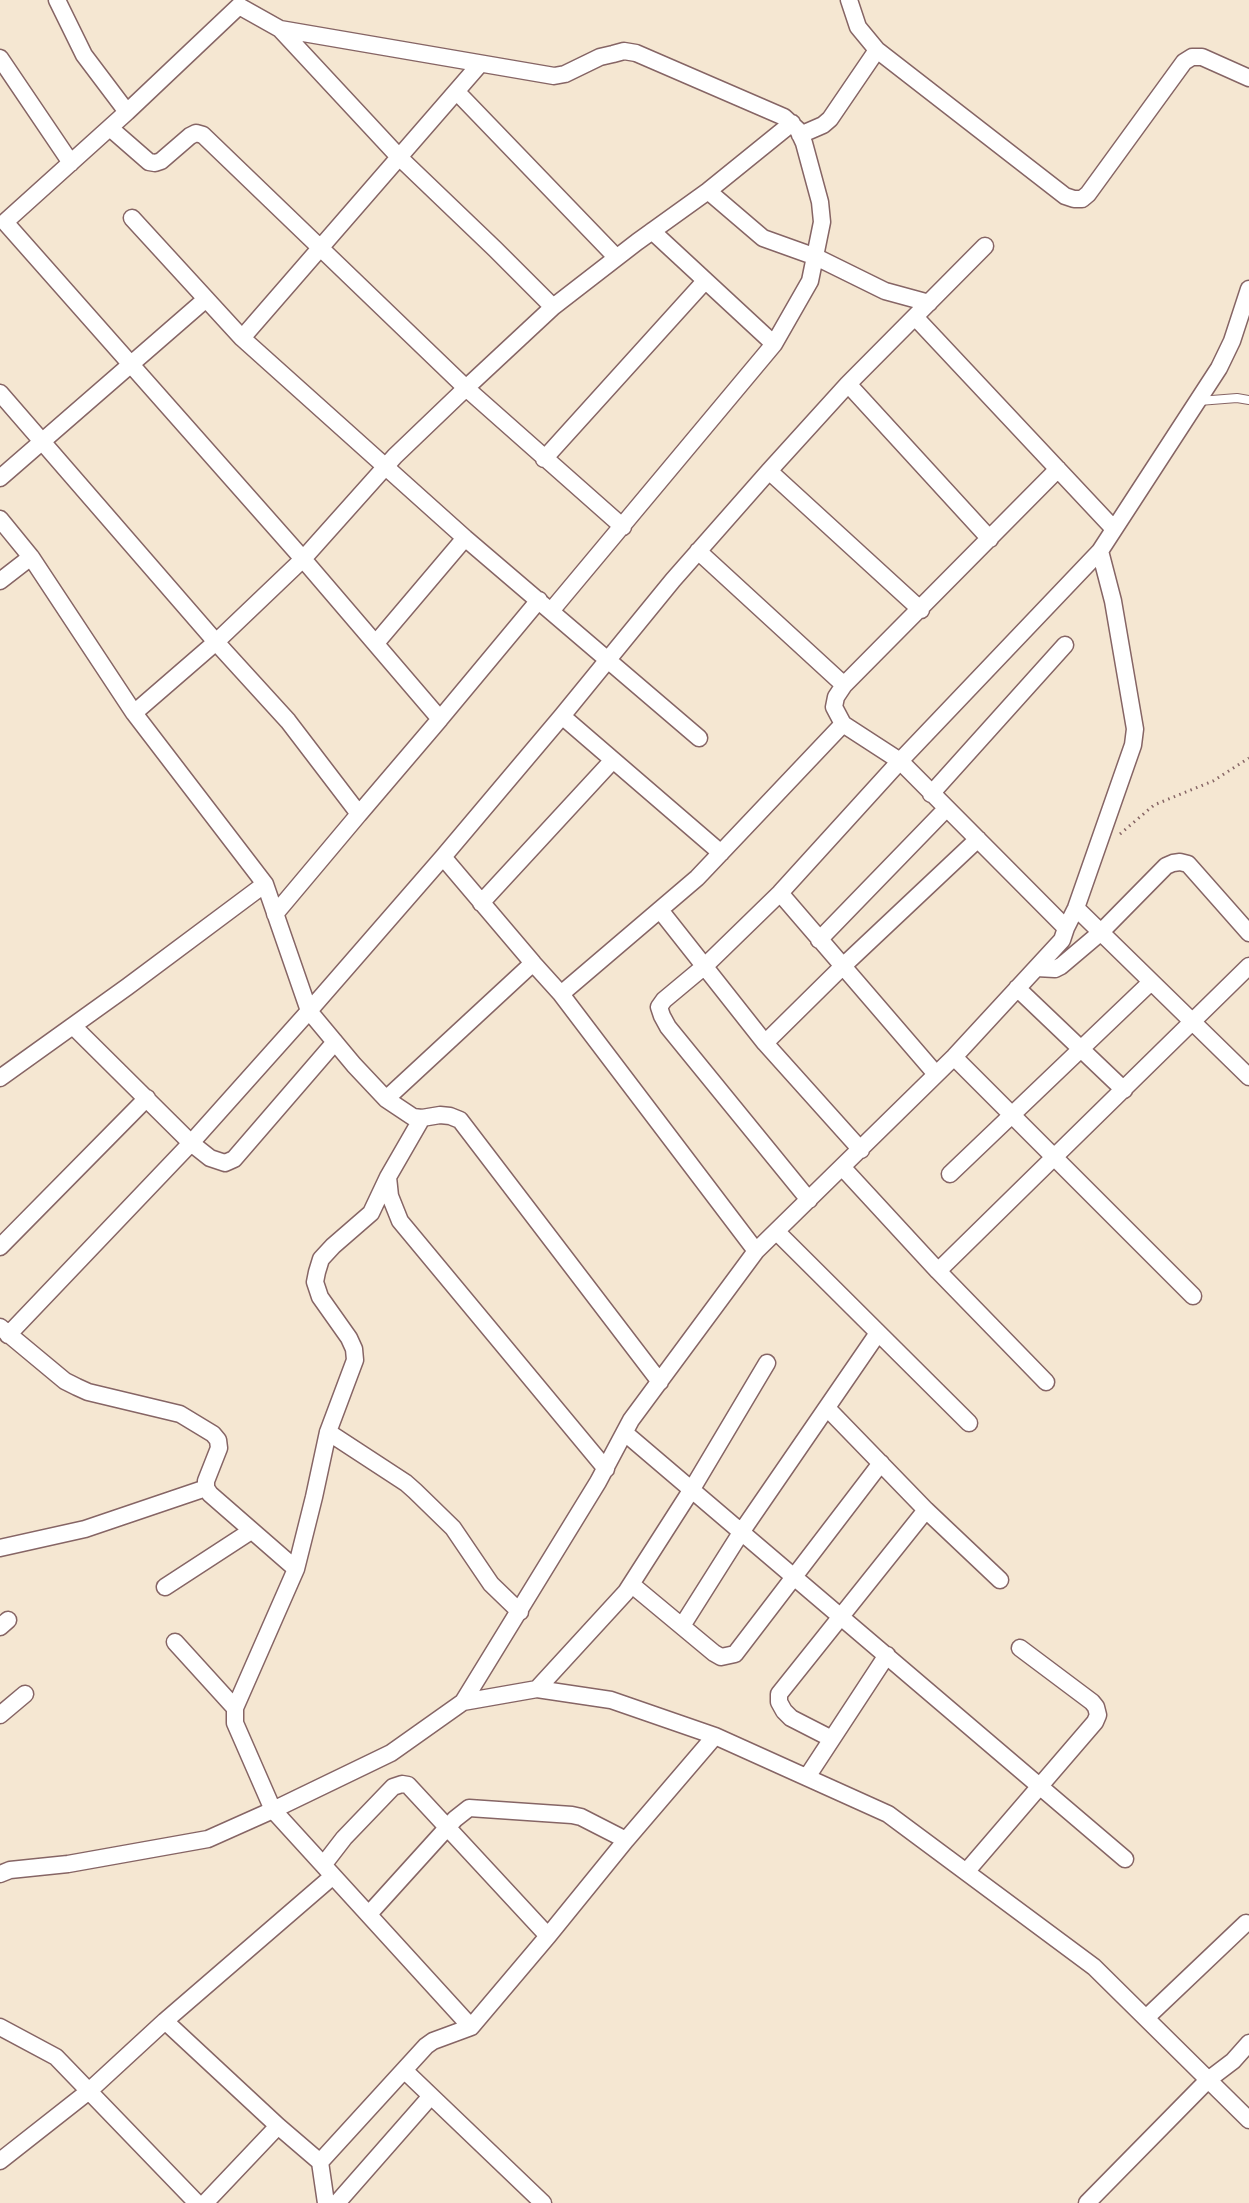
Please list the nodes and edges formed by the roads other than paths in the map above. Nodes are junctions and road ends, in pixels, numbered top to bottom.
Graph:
1 (57, 0) edge
2 (223, 0) edge
3 (849, 0) edge
4 (239, 6) junction
5 (280, 29) junction
6 (877, 50) junction
7 (0, 58) edge
8 (480, 64) junction
9 (1249, 78) edge
10 (457, 92) junction
11 (127, 112) junction
12 (110, 128) junction
13 (796, 129) junction
14 (400, 158) junction
15 (71, 163) junction
16 (708, 191) junction
17 (132, 218) dead end
18 (3, 225) edge
19 (652, 231) junction
20 (985, 246) dead end
21 (320, 249) junction
22 (616, 257) junction
23 (816, 257) junction
24 (705, 281) junction
25 (1249, 289) edge
26 (206, 298) junction
27 (929, 303) junction
28 (553, 308) junction
29 (916, 318) junction
30 (242, 338) junction
31 (774, 344) junction
32 (130, 365) junction
33 (848, 384) junction
34 (466, 388) junction
35 (0, 393) edge
36 (1249, 399) edge
37 (1197, 401) junction
38 (43, 442) junction
39 (544, 459) junction
40 (385, 466) junction
41 (1058, 469) junction
42 (769, 471) junction
43 (0, 478) edge
44 (0, 519) edge
45 (623, 527) junction
46 (1114, 529) junction
47 (465, 538) junction
48 (990, 539) junction
49 (698, 551) junction
50 (1100, 551) junction
51 (31, 557) junction
52 (303, 559) junction
53 (0, 581) edge
54 (545, 605) junction
55 (921, 610) junction
56 (216, 642) junction
57 (376, 643) junction
58 (1065, 645) dead end
59 (607, 660) junction
60 (844, 685) junction
61 (134, 714) junction
62 (562, 716) junction
63 (440, 719) junction
64 (843, 724) junction
65 (699, 738) dead end
66 (613, 760) junction
67 (900, 761) junction
68 (931, 794) junction
69 (946, 809) junction
70 (359, 814) junction
71 (978, 839) junction
72 (721, 853) junction
73 (443, 858) junction
74 (265, 884) junction
75 (780, 893) junction
76 (481, 903) junction
77 (1076, 908) junction
78 (660, 910) junction
79 (275, 914) junction
80 (1066, 928) junction
81 (1100, 933) junction
82 (1249, 933) edge
83 (819, 940) junction
84 (533, 963) junction
85 (706, 965) junction
86 (1249, 966) edge
87 (842, 967) junction
88 (1036, 968) junction
89 (1151, 982) junction
90 (1017, 988) junction
91 (561, 994) junction
92 (309, 1011) junction
93 (1192, 1023) junction
94 (73, 1026) junction
95 (335, 1042) junction
96 (765, 1043) junction
97 (1080, 1050) junction
98 (954, 1057) junction
99 (935, 1073) junction
100 (1249, 1077) edge
101 (0, 1078) edge
102 (1124, 1090) junction
103 (147, 1098) junction
104 (386, 1099) junction
105 (1012, 1116) junction
106 (422, 1118) junction
107 (191, 1143) junction
108 (861, 1150) junction
109 (1054, 1158) junction
110 (843, 1168) junction
111 (950, 1174) dead end
112 (388, 1177) junction
113 (809, 1200) junction
114 (777, 1232) junction
115 (0, 1247) edge
116 (756, 1251) junction
117 (938, 1271) junction
118 (1193, 1296) dead end
119 (4, 1331) edge
120 (878, 1333) junction
121 (767, 1363) dead end
122 (660, 1382) junction
123 (1046, 1382) dead end
124 (827, 1408) junction
125 (969, 1423) dead end
126 (328, 1432) junction
127 (625, 1433) junction
128 (882, 1463) junction
129 (606, 1469) junction
130 (206, 1488) junction
131 (692, 1489) junction
132 (926, 1510) junction
133 (251, 1531) junction
134 (742, 1531) junction
135 (0, 1548) edge
136 (296, 1569) junction
137 (795, 1577) junction
138 (1000, 1580) dead end
139 (631, 1584) junction
140 (165, 1587) dead end
141 (520, 1612) junction
142 (842, 1617) junction
143 (682, 1626) junction
144 (175, 1641) dead end
145 (1020, 1648) dead end
146 (887, 1655) junction
147 (537, 1689) junction
148 (25, 1694) dead end
149 (463, 1702) junction
150 (235, 1708) junction
151 (0, 1715) edge
152 (715, 1736) junction
153 (832, 1739) junction
154 (807, 1777) junction
155 (1039, 1786) junction
156 (273, 1810) junction
157 (448, 1827) junction
158 (626, 1840) junction
159 (0, 1856) edge
160 (1125, 1859) dead end
161 (328, 1870) junction
162 (5, 1872) edge
163 (966, 1872) junction
164 (369, 1914) junction
165 (1246, 1923) dead end
166 (548, 1936) junction
167 (1146, 2018) junction
168 (165, 2020) junction
169 (0, 2027) edge
170 (471, 2027) junction
171 (1249, 2043) edge
172 (404, 2070) junction
173 (1208, 2080) junction
174 (89, 2091) junction
175 (431, 2096) junction
176 (1249, 2120) edge
177 (278, 2126) junction
178 (1, 2159) edge
179 (320, 2162) junction
180 (196, 2203) edge
181 (205, 2203) edge
182 (326, 2203) edge
183 (337, 2203) edge
184 (543, 2203) edge
185 (1087, 2203) edge

1 - 11 street
2 - 4 street
3 - 6 street
4 - 5 street
4 - 11 street
5 - 8 street
5 - 14 street
6 - 9 street
6 - 13 street
7 - 15 street
8 - 10 street
8 - 13 street
10 - 14 street
10 - 22 street
11 - 12 street
12 - 15 street
12 - 21 street
13 - 16 street
13 - 23 street
14 - 21 street
14 - 28 street
15 - 18 street
16 - 19 street
16 - 23 street
17 - 26 street
18 - 32 street
19 - 22 street
19 - 24 street
20 - 27 street
21 - 30 street
21 - 34 street
22 - 28 street
23 - 27 street
23 - 31 street
24 - 31 street
24 - 39 street
25 - 37 street
26 - 30 street
26 - 32 street
27 - 29 street
28 - 34 street
29 - 33 street
29 - 41 street
30 - 40 street
31 - 45 street
32 - 38 street
32 - 52 street
33 - 42 street
33 - 48 street
34 - 39 street
34 - 40 street
35 - 38 street
36 - 37 lane
37 - 46 street
38 - 43 street
38 - 56 street
39 - 45 street
40 - 47 street
40 - 52 street
41 - 46 street
41 - 48 street
42 - 49 street
42 - 55 street
44 - 51 street
45 - 54 street
46 - 50 street
47 - 54 street
47 - 57 street
48 - 55 street
49 - 59 street
49 - 60 street
50 - 67 street
50 - 77 street
51 - 53 street
51 - 61 street
52 - 56 street
52 - 57 street
54 - 59 street
54 - 63 street
55 - 60 street
56 - 61 street
56 - 70 street
57 - 63 street
58 - 68 street
59 - 62 street
59 - 65 street
60 - 64 street
61 - 74 street
62 - 66 street
62 - 73 street
63 - 70 street
64 - 67 street
64 - 72 street
66 - 72 street
66 - 76 street
67 - 68 street
67 - 75 street
68 - 69 street
69 - 71 street
69 - 83 street
70 - 79 street
71 - 80 street
71 - 87 street
72 - 78 street
73 - 76 street
73 - 92 street
74 - 79 street
74 - 94 street
75 - 83 street
75 - 85 street
76 - 84 street
77 - 80 street
77 - 81 street
78 - 85 street
78 - 91 street
79 - 92 street
80 - 88 street
81 - 82 street
81 - 88 street
81 - 89 street
83 - 87 street
84 - 91 street
84 - 104 street
85 - 96 street
85 - 113 street
86 - 93 street
87 - 96 street
87 - 99 street
88 - 90 street
89 - 93 street
89 - 97 street
90 - 97 street
90 - 98 street
91 - 116 street
92 - 95 street
92 - 107 street
93 - 100 street
93 - 102 street
94 - 101 street
94 - 103 street
95 - 104 street
95 - 107 street
96 - 108 street
97 - 102 street
97 - 105 street
98 - 99 street
98 - 105 street
99 - 108 street
102 - 109 street
103 - 107 street
103 - 115 street
104 - 106 street
105 - 109 street
105 - 111 street
106 - 112 street
106 - 122 street
107 - 119 street
108 - 110 street
109 - 117 street
109 - 118 street
110 - 113 street
110 - 117 street
112 - 126 street
112 - 129 street
113 - 114 street
114 - 116 street
114 - 120 street
116 - 122 street
117 - 123 street
119 - 130 street
120 - 124 street
120 - 125 street
121 - 131 street
122 - 127 street
124 - 128 street
124 - 134 street
126 - 136 street
126 - 141 street
127 - 129 street
127 - 131 street
128 - 132 street
128 - 137 street
129 - 141 street
130 - 133 street
130 - 135 street
131 - 134 street
131 - 139 street
132 - 138 street
132 - 142 street
133 - 136 street
133 - 140 street
134 - 137 street
134 - 143 street
136 - 150 street
137 - 142 street
137 - 143 street
139 - 143 street
139 - 147 street
141 - 149 street
142 - 146 street
142 - 153 street
144 - 150 street
145 - 155 street
146 - 153 street
146 - 155 street
147 - 149 street
147 - 152 street
148 - 151 street
149 - 156 street
150 - 156 street
152 - 154 street
152 - 158 street
153 - 154 street
154 - 163 street
155 - 160 street
155 - 163 street
156 - 161 street
156 - 162 street
157 - 158 street
157 - 161 street
157 - 164 street
157 - 166 street
158 - 166 street
159 - 162 street
161 - 164 street
161 - 168 street
163 - 167 street
164 - 170 street
165 - 167 street
166 - 170 street
167 - 173 street
168 - 174 street
168 - 177 street
169 - 174 street
170 - 172 street
171 - 173 street
172 - 175 street
172 - 179 street
173 - 176 street
173 - 185 street
174 - 178 street
174 - 180 street
175 - 183 street
175 - 184 street
177 - 179 street
177 - 181 street
179 - 182 street

